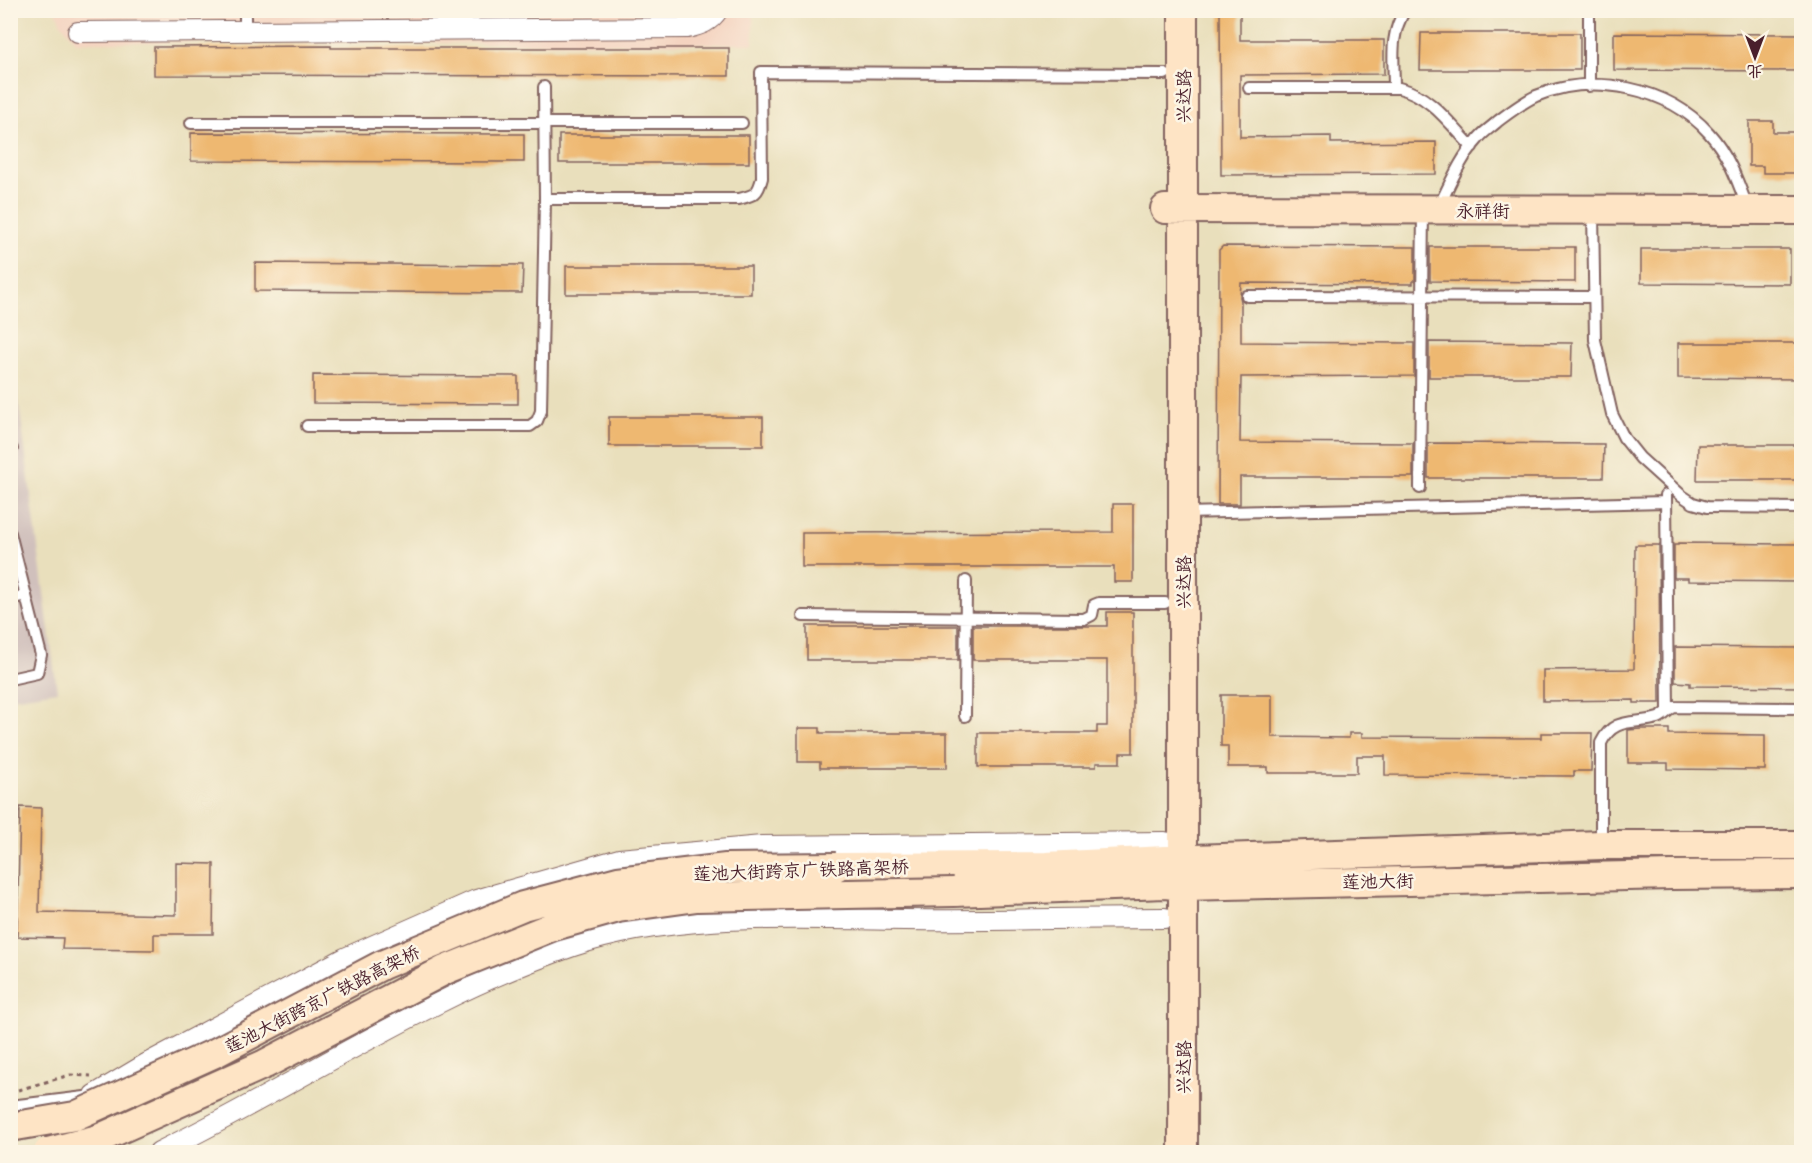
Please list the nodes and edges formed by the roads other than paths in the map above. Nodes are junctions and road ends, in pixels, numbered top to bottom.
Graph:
1 (245, 10) edge
2 (718, 10) edge
3 (1165, 10) edge
4 (1184, 10) edge
5 (1405, 10) edge
6 (1589, 10) edge
7 (456, 20) edge
8 (245, 31) junction
9 (78, 32) dead end
10 (1165, 74) junction
11 (1589, 86) junction
12 (544, 87) dead end
13 (1249, 88) dead end
14 (1394, 88) junction
15 (191, 123) dead end
16 (742, 123) dead end
17 (544, 124) junction
18 (1472, 147) junction
19 (545, 199) junction
20 (1174, 209) junction
21 (1430, 209) junction
22 (1593, 210) junction
23 (1748, 210) junction
24 (1802, 210) edge
25 (1247, 296) dead end
26 (1422, 297) junction
27 (1593, 297) junction
28 (307, 426) dead end
29 (1666, 482) junction
30 (1420, 488) dead end
31 (1666, 502) junction
32 (1802, 508) edge
33 (1184, 513) junction
34 (10, 533) edge
35 (966, 581) dead end
36 (26, 595) junction
37 (10, 599) edge
38 (1165, 603) junction
39 (803, 616) dead end
40 (966, 618) junction
41 (10, 679) edge
42 (1802, 708) edge
43 (1668, 711) junction
44 (965, 716) dead end
45 (1601, 845) junction
46 (1802, 845) edge
47 (1173, 866) junction
48 (1802, 874) edge
49 (957, 879) junction
50 (1165, 918) junction
51 (93, 1096) junction
52 (10, 1106) edge
53 (10, 1127) edge
54 (48, 1152) edge
55 (91, 1152) edge
56 (159, 1152) edge
57 (1165, 1152) edge
58 (1184, 1152) edge

1 - 8 lane
2 - 7 street
3 - 10 main road, 兴达路
4 - 20 main road, 兴达路
5 - 14 lane
6 - 11 lane
7 - 8 street
8 - 9 street
10 - 19 lane
10 - 20 main road, 兴达路
11 - 18 lane
11 - 23 lane
12 - 17 lane
13 - 14 lane
14 - 18 lane
15 - 17 lane
16 - 17 lane
17 - 19 lane
18 - 21 lane
19 - 28 lane
20 - 21 main road, 永祥街
20 - 33 main road, 兴达路
20 - 38 main road, 兴达路
21 - 22 main road, 永祥街
21 - 26 lane
22 - 23 main road, 永祥街
22 - 27 lane
23 - 24 main road, 永祥街
25 - 26 lane
26 - 27 lane
26 - 30 lane
27 - 29 lane
29 - 31 lane
29 - 32 lane
31 - 33 lane
31 - 43 lane
33 - 47 main road, 兴达路
34 - 36 lane
35 - 40 lane
36 - 37 lane
36 - 41 lane
38 - 40 lane
38 - 47 main road, 兴达路
39 - 40 lane
40 - 44 lane
42 - 43 lane
43 - 45 lane
45 - 46 main road, 莲池大街
45 - 47 main road, 莲池大街
47 - 48 main road, 莲池大街
47 - 49 main road, 莲池大街
47 - 50 main road, 兴达路
47 - 51 street
47 - 58 main road, 兴达路
49 - 53 main road, 莲池大街跨京广铁路高架桥, bridge
49 - 54 main road, 莲池大街跨京广铁路高架桥, bridge
50 - 56 street
50 - 57 main road, 兴达路
51 - 52 lane
51 - 55 street

